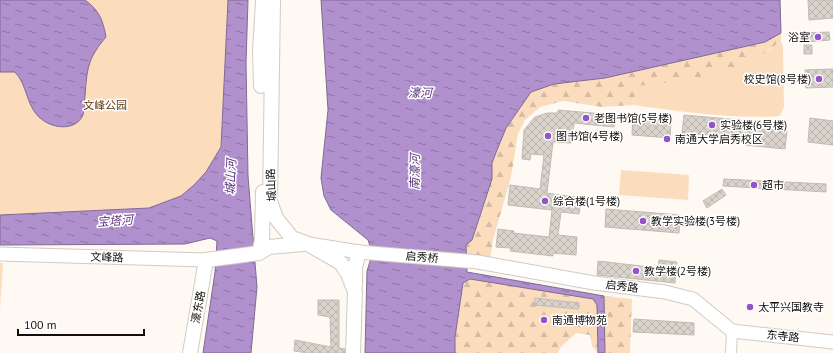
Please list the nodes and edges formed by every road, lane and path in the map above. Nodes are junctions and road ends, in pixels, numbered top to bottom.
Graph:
1 (263, 0) edge
2 (272, 0) edge
3 (306, 244) junction
4 (363, 252) junction
5 (257, 253) junction
6 (0, 254) edge
7 (210, 260) junction
8 (478, 262) joint
9 (355, 292) junction
10 (732, 331) junction
11 (833, 342) edge
12 (190, 353) edge
13 (353, 353) edge
14 (731, 353) edge

1 - 5 main road, 城山路
2 - 3 main road, 城山路
3 - 4 street
3 - 5 main road
3 - 9 main road, 城山路
4 - 8 street, 启秀桥
4 - 9 main road
5 - 7 main road
6 - 7 street, 文峰路
7 - 12 main road, 濠东路
8 - 10 street, 启秀路
9 - 13 main road, 城山路
10 - 11 street, 东寺路
10 - 14 street

